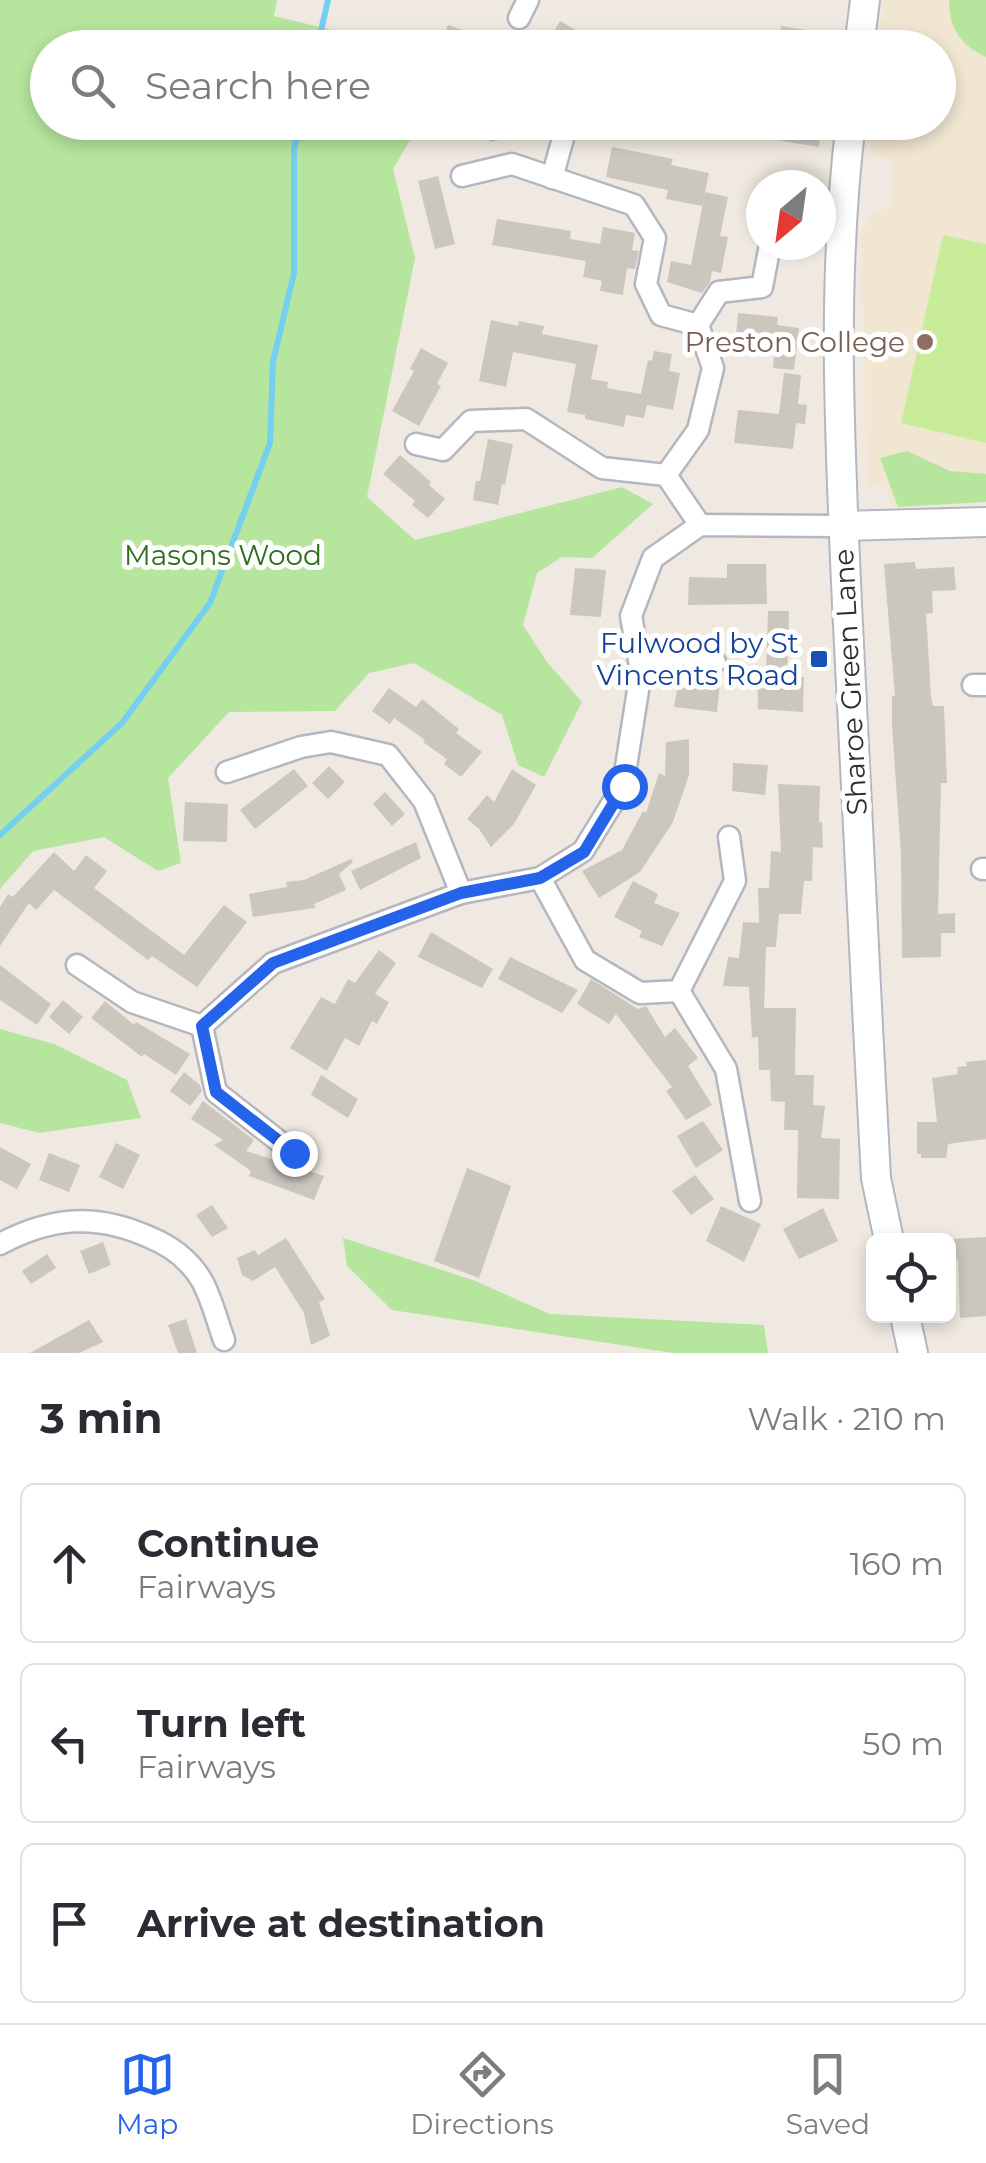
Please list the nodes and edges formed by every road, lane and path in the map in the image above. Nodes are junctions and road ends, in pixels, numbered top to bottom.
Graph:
1 (865, 0) edge
2 (862, 30) edge
3 (563, 140) edge
4 (848, 140) edge
5 (462, 176) dead end
6 (552, 178) junction
7 (767, 260) edge
8 (698, 325) junction
9 (416, 444) dead end
10 (666, 475) junction
11 (986, 522) edge
12 (700, 525) junction
13 (842, 526) junction
14 (715, 662) dead end
15 (641, 671) junction
16 (227, 772) dead end
17 (729, 837) dead end
18 (540, 878) junction
19 (461, 893) junction
20 (78, 965) dead end
21 (679, 991) junction
22 (202, 1026) junction
23 (294, 1153) dead end
24 (750, 1201) dead end
25 (888, 1233) edge
26 (0, 1244) edge
27 (907, 1323) edge
28 (224, 1340) dead end
29 (913, 1353) edge

1 - 2 street
3 - 6 street
4 - 13 street, Sharoe Green Lane
5 - 6 street
6 - 8 street
7 - 8 street
8 - 10 street
9 - 10 street
10 - 12 street
11 - 13 street
12 - 13 street
12 - 15 street
13 - 25 street, Sharoe Green Lane
14 - 15 street
15 - 18 street
16 - 19 street
17 - 21 street
18 - 19 street
18 - 21 street
19 - 22 street
20 - 22 street
21 - 24 street
22 - 23 street
26 - 28 street
27 - 29 street

